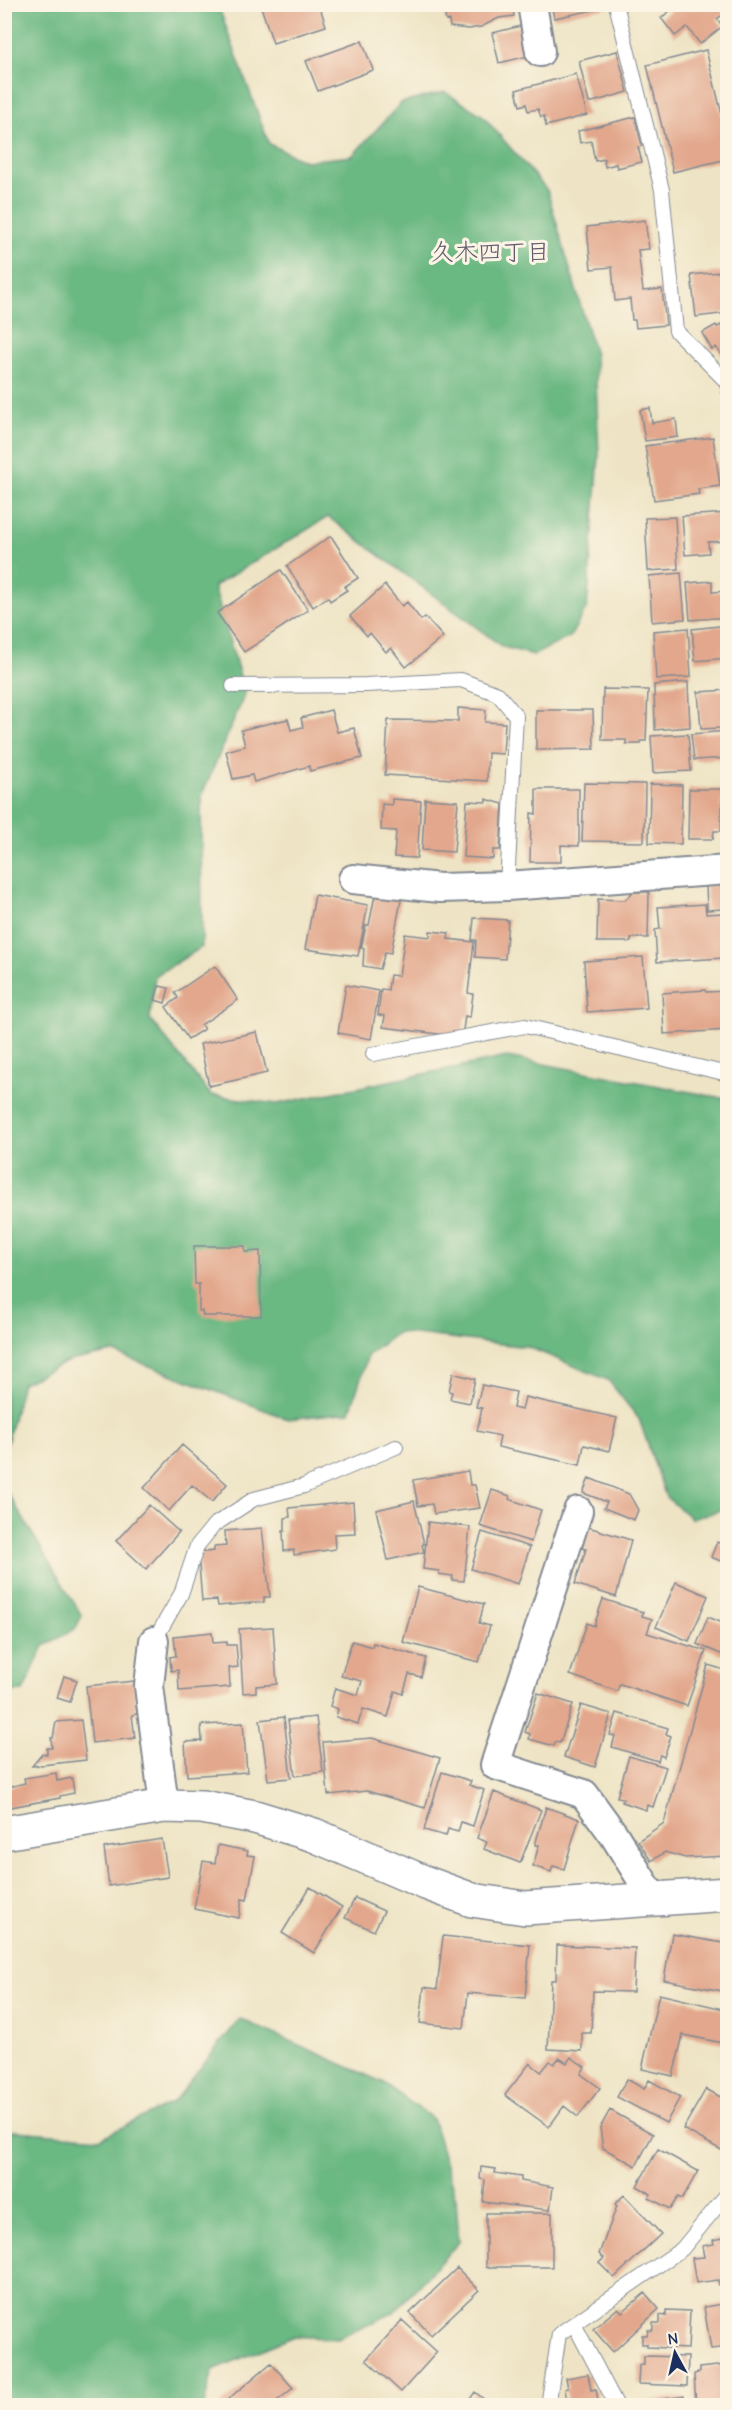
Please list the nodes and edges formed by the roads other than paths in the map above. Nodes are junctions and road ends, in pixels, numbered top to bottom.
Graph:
1 (532, 4) edge
2 (616, 4) edge
3 (540, 52) dead end
4 (728, 389) edge
5 (233, 686) dead end
6 (728, 870) edge
7 (353, 879) dead end
8 (507, 886) junction
9 (373, 1054) dead end
10 (728, 1074) edge
11 (396, 1448) dead end
12 (578, 1510) dead end
13 (154, 1641) joint
14 (164, 1806) junction
15 (4, 1833) edge
16 (728, 1894) edge
17 (653, 1898) junction
18 (728, 2193) edge
19 (723, 2208) edge
20 (574, 2324) junction
21 (548, 2406) edge
22 (617, 2406) edge

1 - 3 street
2 - 4 lane
5 - 8 lane
6 - 8 street
7 - 8 street
9 - 10 lane
11 - 13 lane
12 - 17 street
13 - 14 street
14 - 15 street
14 - 17 street
16 - 17 street
18 - 19 lane
19 - 20 lane
20 - 21 lane
20 - 22 lane

